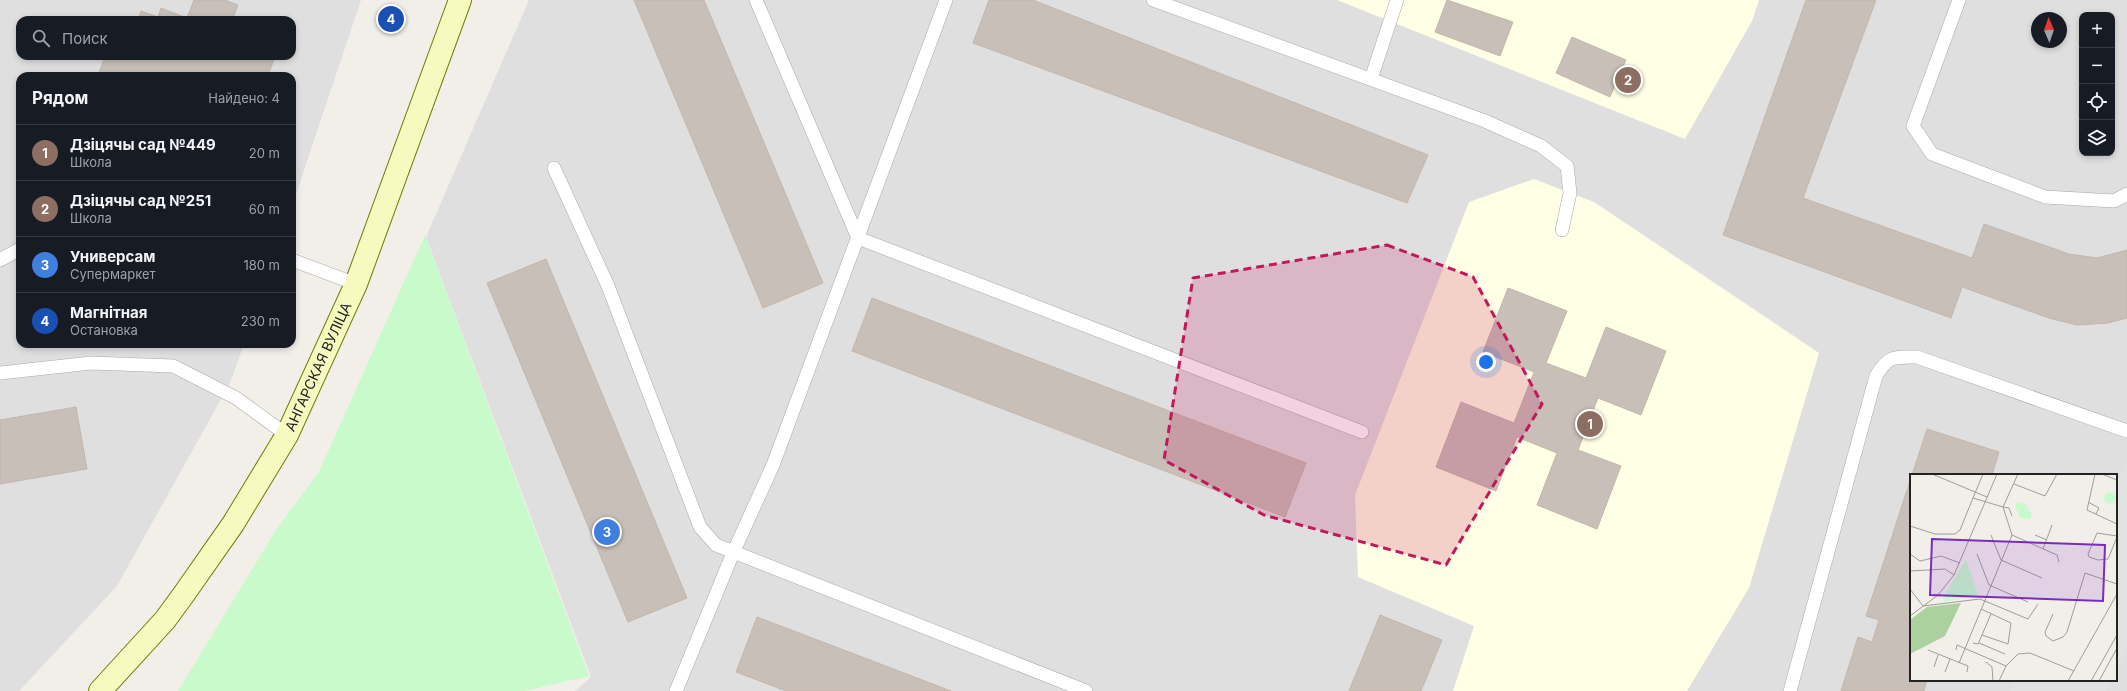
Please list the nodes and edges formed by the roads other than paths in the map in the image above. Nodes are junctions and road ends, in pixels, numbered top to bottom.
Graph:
1 (460, 0) edge
2 (756, 0) edge
3 (946, 0) edge
4 (1153, 0) edge
5 (1397, 0) edge
6 (1959, 0) edge
7 (1370, 79) junction
8 (554, 168) dead end
9 (2127, 194) edge
10 (1562, 230) dead end
11 (858, 238) junction
12 (16, 251) edge
13 (0, 260) edge
14 (296, 262) edge
15 (356, 284) junction
16 (0, 373) edge
17 (2127, 431) edge
18 (1362, 432) dead end
19 (287, 435) junction
20 (733, 553) junction
21 (100, 691) edge
22 (676, 691) edge
23 (1086, 691) edge
24 (1790, 691) edge

1 - 15 main road, АНГАРСКАЯ ВУЛІЦА
2 - 11 lane
3 - 11 lane
4 - 7 lane
5 - 7 lane
6 - 9 lane
7 - 10 lane
8 - 20 lane
11 - 18 lane
11 - 20 lane
12 - 13 lane
14 - 15 lane
15 - 19 main road, АНГАРСКАЯ ВУЛІЦА
16 - 19 lane
17 - 24 lane
19 - 21 main road, АНГАРСКАЯ ВУЛІЦА
20 - 22 lane
20 - 23 lane

